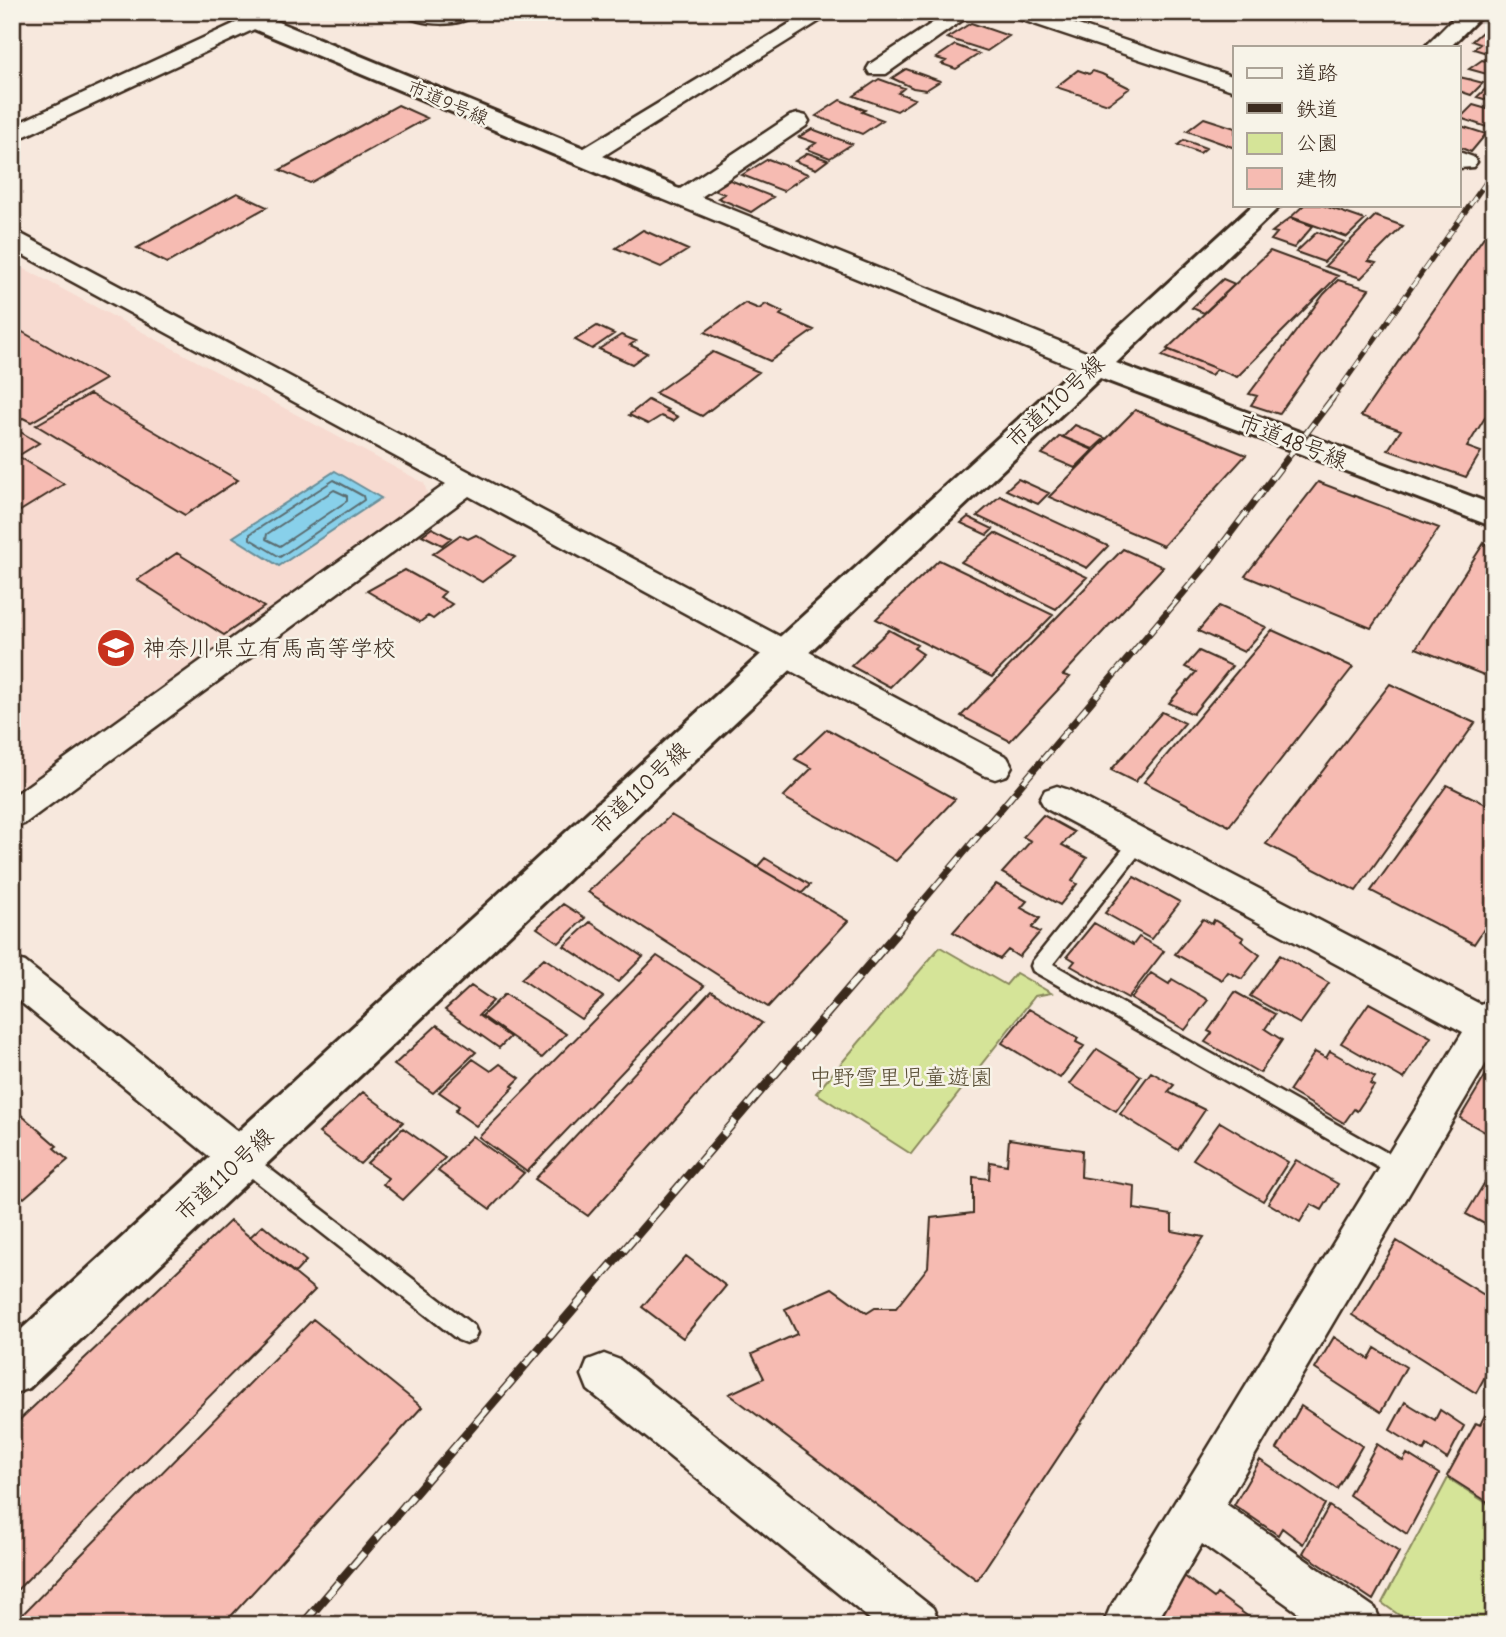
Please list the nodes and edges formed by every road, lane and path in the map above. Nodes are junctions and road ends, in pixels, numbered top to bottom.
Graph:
1 (405, 12) edge
2 (476, 12) edge
3 (824, 12) edge
4 (964, 12) edge
5 (1017, 12) edge
6 (1474, 12) edge
7 (243, 17) edge
8 (1438, 46) edge
9 (878, 69) dead end
10 (1233, 83) edge
11 (798, 121) dead end
12 (12, 135) edge
13 (583, 158) junction
14 (674, 195) junction
15 (1267, 206) edge
16 (12, 239) edge
17 (1093, 365) junction
18 (466, 484) junction
19 (1494, 517) edge
20 (785, 654) junction
21 (995, 766) dead end
22 (1057, 799) dead end
23 (12, 814) edge
24 (1138, 843) junction
25 (12, 973) edge
26 (1492, 1024) edge
27 (241, 1158) junction
28 (1400, 1170) junction
29 (466, 1333) dead end
30 (12, 1371) edge
31 (604, 1375) dead end
32 (1195, 1510) junction
33 (916, 1625) edge
34 (1127, 1625) edge
35 (1359, 1625) edge

1 - 2 lane
3 - 13 street
4 - 9 street
5 - 10 street
6 - 8 street
7 - 12 street
7 - 13 street, 市道9号線
11 - 14 street
13 - 14 street, 市道9号線
14 - 17 street
15 - 17 street, 市道110号線
16 - 18 street
17 - 19 street, 市道48号線
17 - 20 street, 市道110号線
18 - 20 street
18 - 23 street
20 - 21 street
20 - 27 street, 市道110号線
22 - 24 street
24 - 26 street
24 - 28 lane
25 - 27 street
26 - 28 street
27 - 29 lane
27 - 30 street, 市道110号線
28 - 32 street
31 - 33 street
32 - 34 street
32 - 35 street

